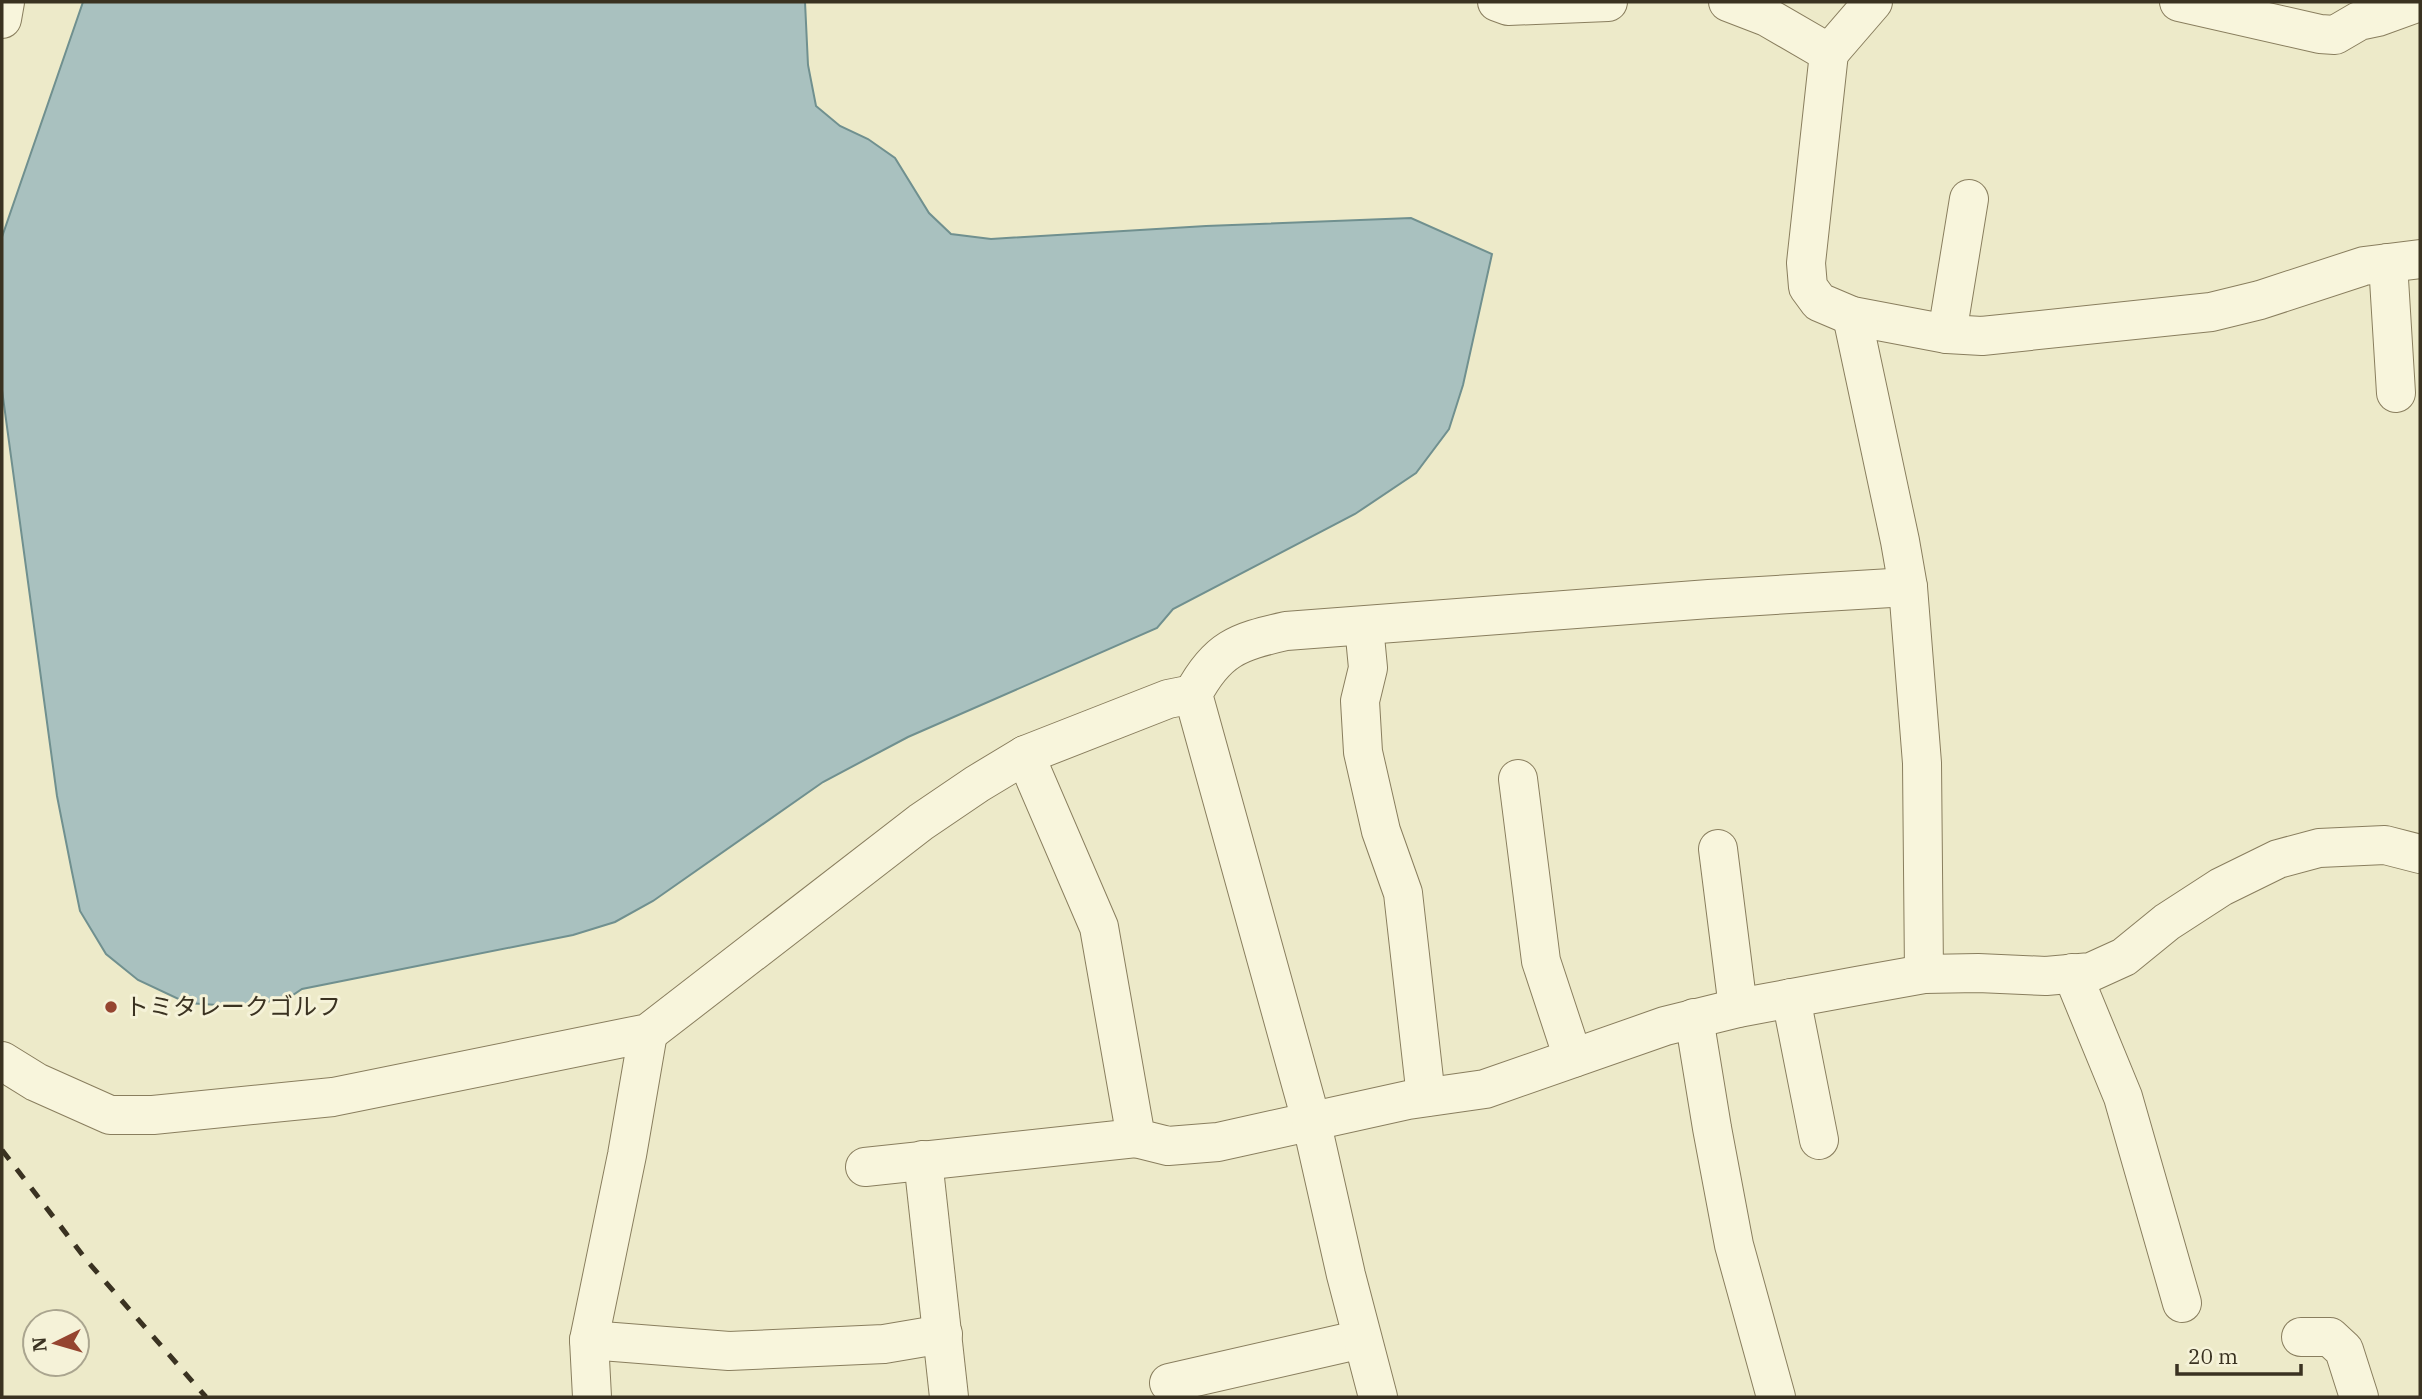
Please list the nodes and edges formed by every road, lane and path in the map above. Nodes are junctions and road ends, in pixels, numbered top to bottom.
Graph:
1 (5, 2) edge
2 (1497, 2) edge
3 (1608, 2) edge
4 (1728, 2) edge
5 (1873, 2) edge
6 (2179, 2) edge
7 (2419, 2) edge
8 (2, 19) edge
9 (1829, 53) junction
10 (1969, 199) dead end
11 (2404, 261) edge
12 (1852, 316) junction
13 (1947, 334) junction
14 (2396, 393) dead end
15 (1908, 587) junction
16 (1364, 626) junction
17 (1193, 694) junction
18 (1026, 755) junction
19 (1518, 779) dead end
20 (1718, 849) dead end
21 (2420, 854) edge
22 (2072, 973) junction
23 (1924, 974) junction
24 (1791, 998) junction
25 (1738, 1008) junction
26 (1695, 1018) junction
27 (648, 1033) junction
28 (1573, 1058) junction
29 (2, 1061) edge
30 (1426, 1097) junction
31 (1311, 1120) junction
32 (1136, 1138) junction
33 (1819, 1140) dead end
34 (923, 1160) junction
35 (865, 1167) dead end
36 (2182, 1303) dead end
37 (943, 1334) junction
38 (2301, 1337) dead end
39 (1362, 1339) junction
40 (589, 1340) junction
41 (1169, 1383) dead end
42 (592, 1397) edge
43 (949, 1397) edge
44 (1378, 1397) edge
45 (1776, 1397) edge
46 (2359, 1397) edge

1 - 8 street
2 - 3 street
4 - 9 street
5 - 9 street
6 - 7 street
9 - 12 street
10 - 13 street
11 - 13 street
11 - 14 street
12 - 13 street
12 - 15 street
15 - 16 street
15 - 23 street
16 - 17 street
16 - 30 street
17 - 18 street
17 - 31 street
18 - 27 street
18 - 32 street
19 - 28 street
20 - 25 street
21 - 22 street
22 - 23 street
22 - 36 street
23 - 24 street
24 - 25 street
24 - 33 street
25 - 26 street
26 - 28 street
26 - 45 street
27 - 29 street
27 - 40 street
28 - 30 street
30 - 31 street
31 - 32 street
31 - 39 street
32 - 34 street
34 - 35 street
34 - 37 street
37 - 40 street
37 - 43 street
38 - 46 street
39 - 41 street
39 - 44 street
40 - 42 street

